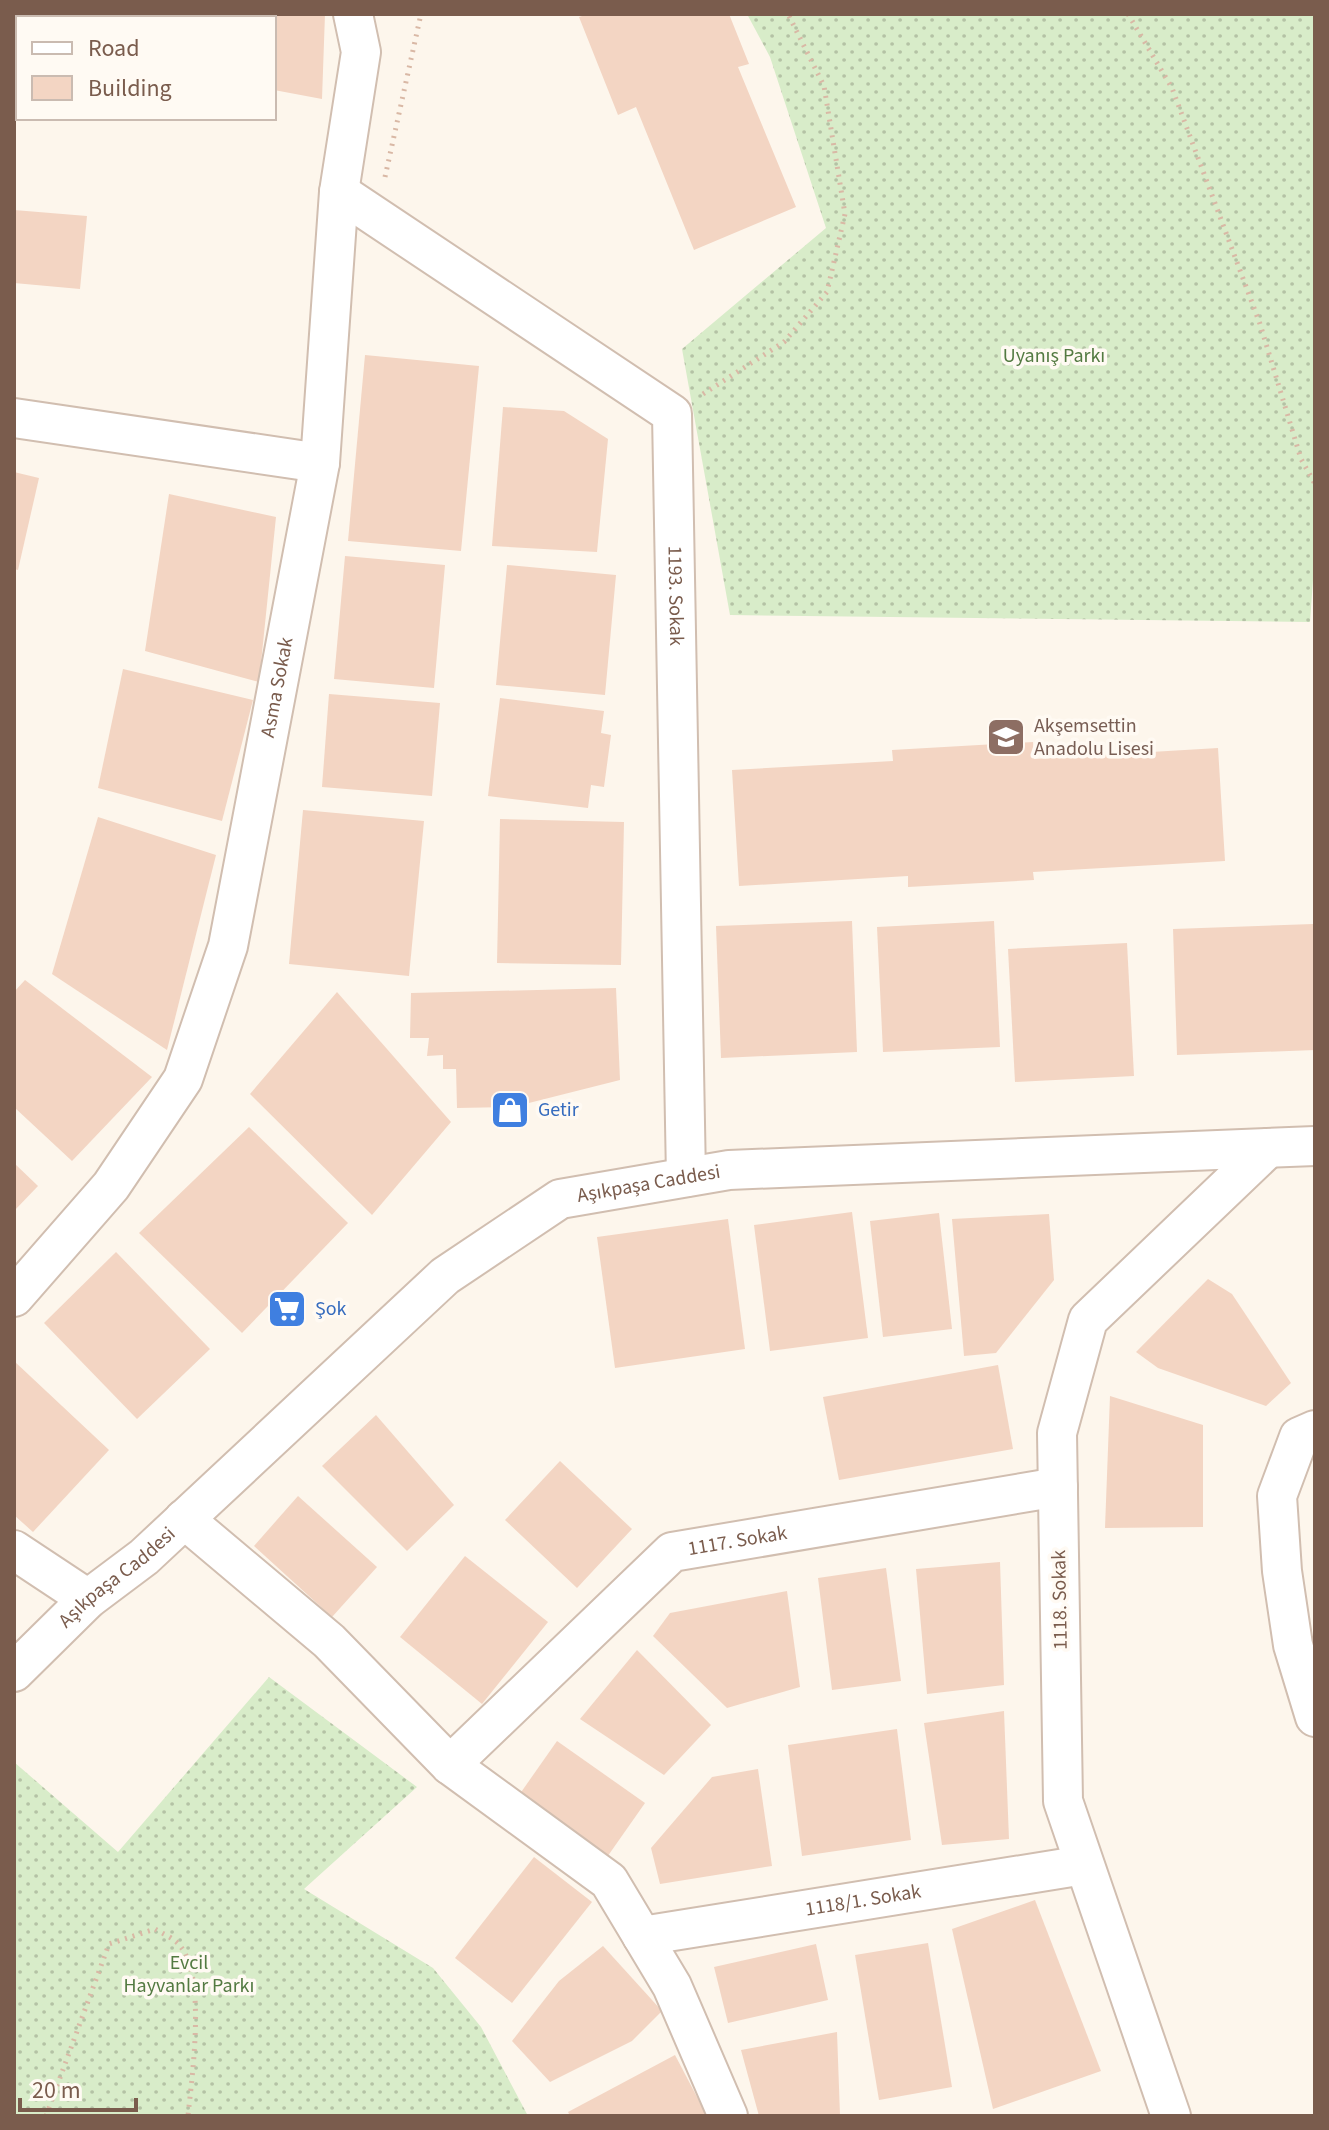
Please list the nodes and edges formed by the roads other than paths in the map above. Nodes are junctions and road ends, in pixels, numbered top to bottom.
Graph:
1 (353, 14) edge
2 (339, 192) junction
3 (14, 418) edge
4 (320, 463) junction
5 (1315, 1146) edge
6 (1268, 1148) junction
7 (686, 1177) junction
8 (14, 1297) edge
9 (1315, 1430) edge
10 (1058, 1487) junction
11 (184, 1519) junction
12 (14, 1550) edge
13 (88, 1599) junction
14 (14, 1672) edge
15 (1315, 1717) edge
16 (450, 1765) junction
17 (1084, 1865) junction
18 (642, 1936) junction
19 (728, 2116) edge
20 (1171, 2116) edge

1 - 2 street, Asma Sokak
2 - 4 street, Asma Sokak
2 - 7 street, 1193. Sokak
3 - 4 street
4 - 8 street, Asma Sokak
5 - 6 street, Aşıkpaşa Caddesi
6 - 7 street, Aşıkpaşa Caddesi
6 - 10 street, 1118. Sokak
7 - 11 street, Aşıkpaşa Caddesi
9 - 15 street
10 - 16 street, 1117. Sokak
10 - 17 street, 1118. Sokak
11 - 13 street, Aşıkpaşa Caddesi
11 - 16 street
12 - 13 street
13 - 14 street, Aşıkpaşa Caddesi
16 - 18 street
17 - 18 street, 1118/1. Sokak
17 - 20 street, 1118. Sokak
18 - 19 street

